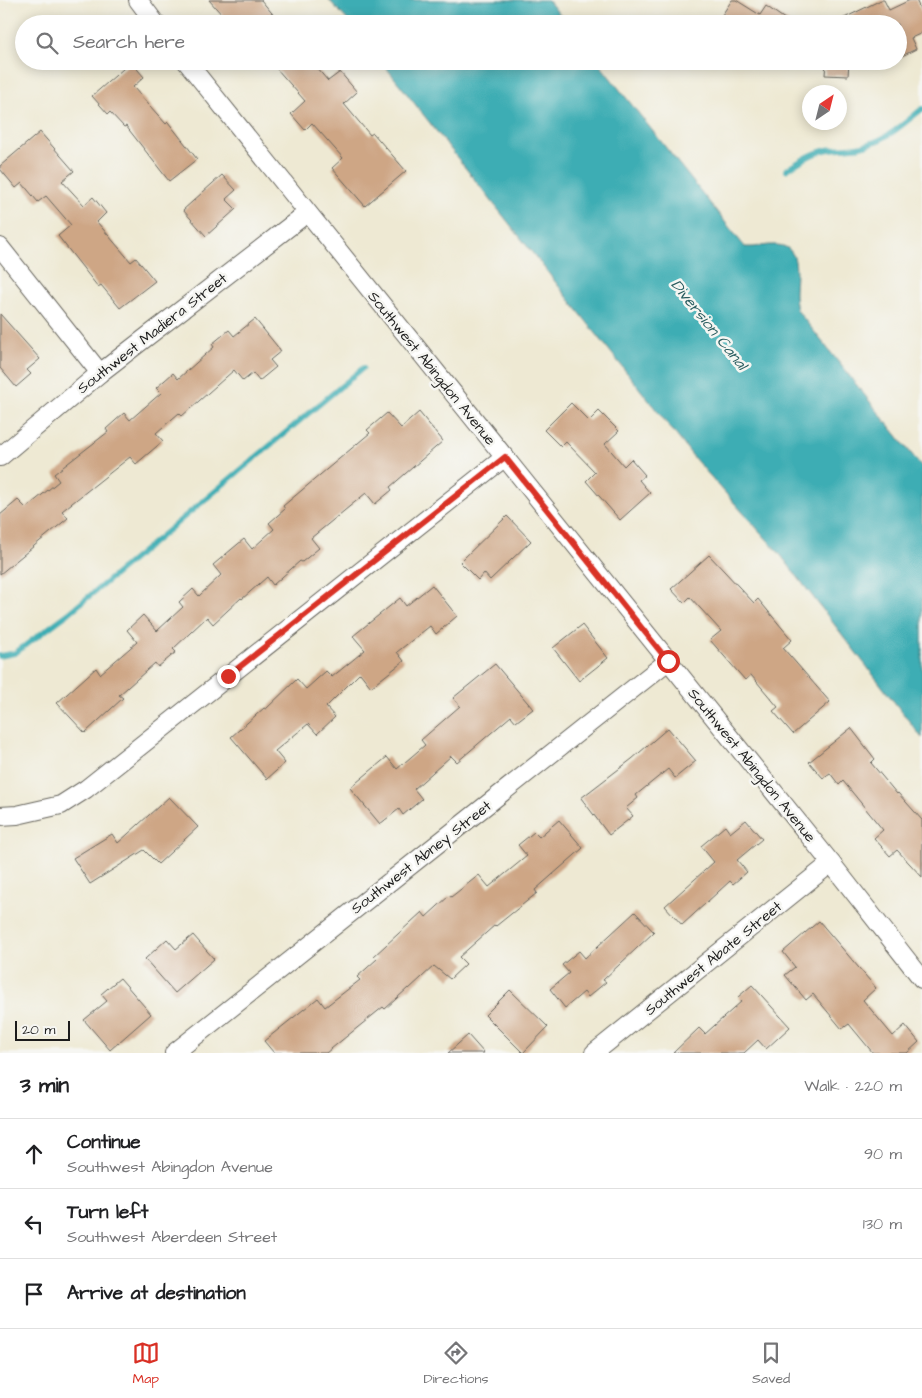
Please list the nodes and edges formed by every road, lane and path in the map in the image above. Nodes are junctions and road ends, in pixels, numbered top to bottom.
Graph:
1 (138, 0) edge
2 (149, 15) edge
3 (193, 70) edge
4 (307, 213) junction
5 (0, 247) edge
6 (100, 372) junction
7 (0, 457) edge
8 (505, 457) junction
9 (668, 661) junction
10 (0, 816) edge
11 (831, 863) junction
12 (922, 979) edge
13 (174, 1053) edge
14 (594, 1053) edge

1 - 2 street
3 - 4 street, Southwest Abingdon Avenue
4 - 6 street, Southwest Madiera Street
4 - 8 street, Southwest Abingdon Avenue
5 - 6 street
6 - 7 street, Southwest Madiera Street
8 - 9 street, Southwest Abingdon Avenue
8 - 10 street
9 - 11 street, Southwest Abingdon Avenue
9 - 13 street, Southwest Abney Street
11 - 12 street, Southwest Abingdon Avenue
11 - 14 street, Southwest Abate Street

